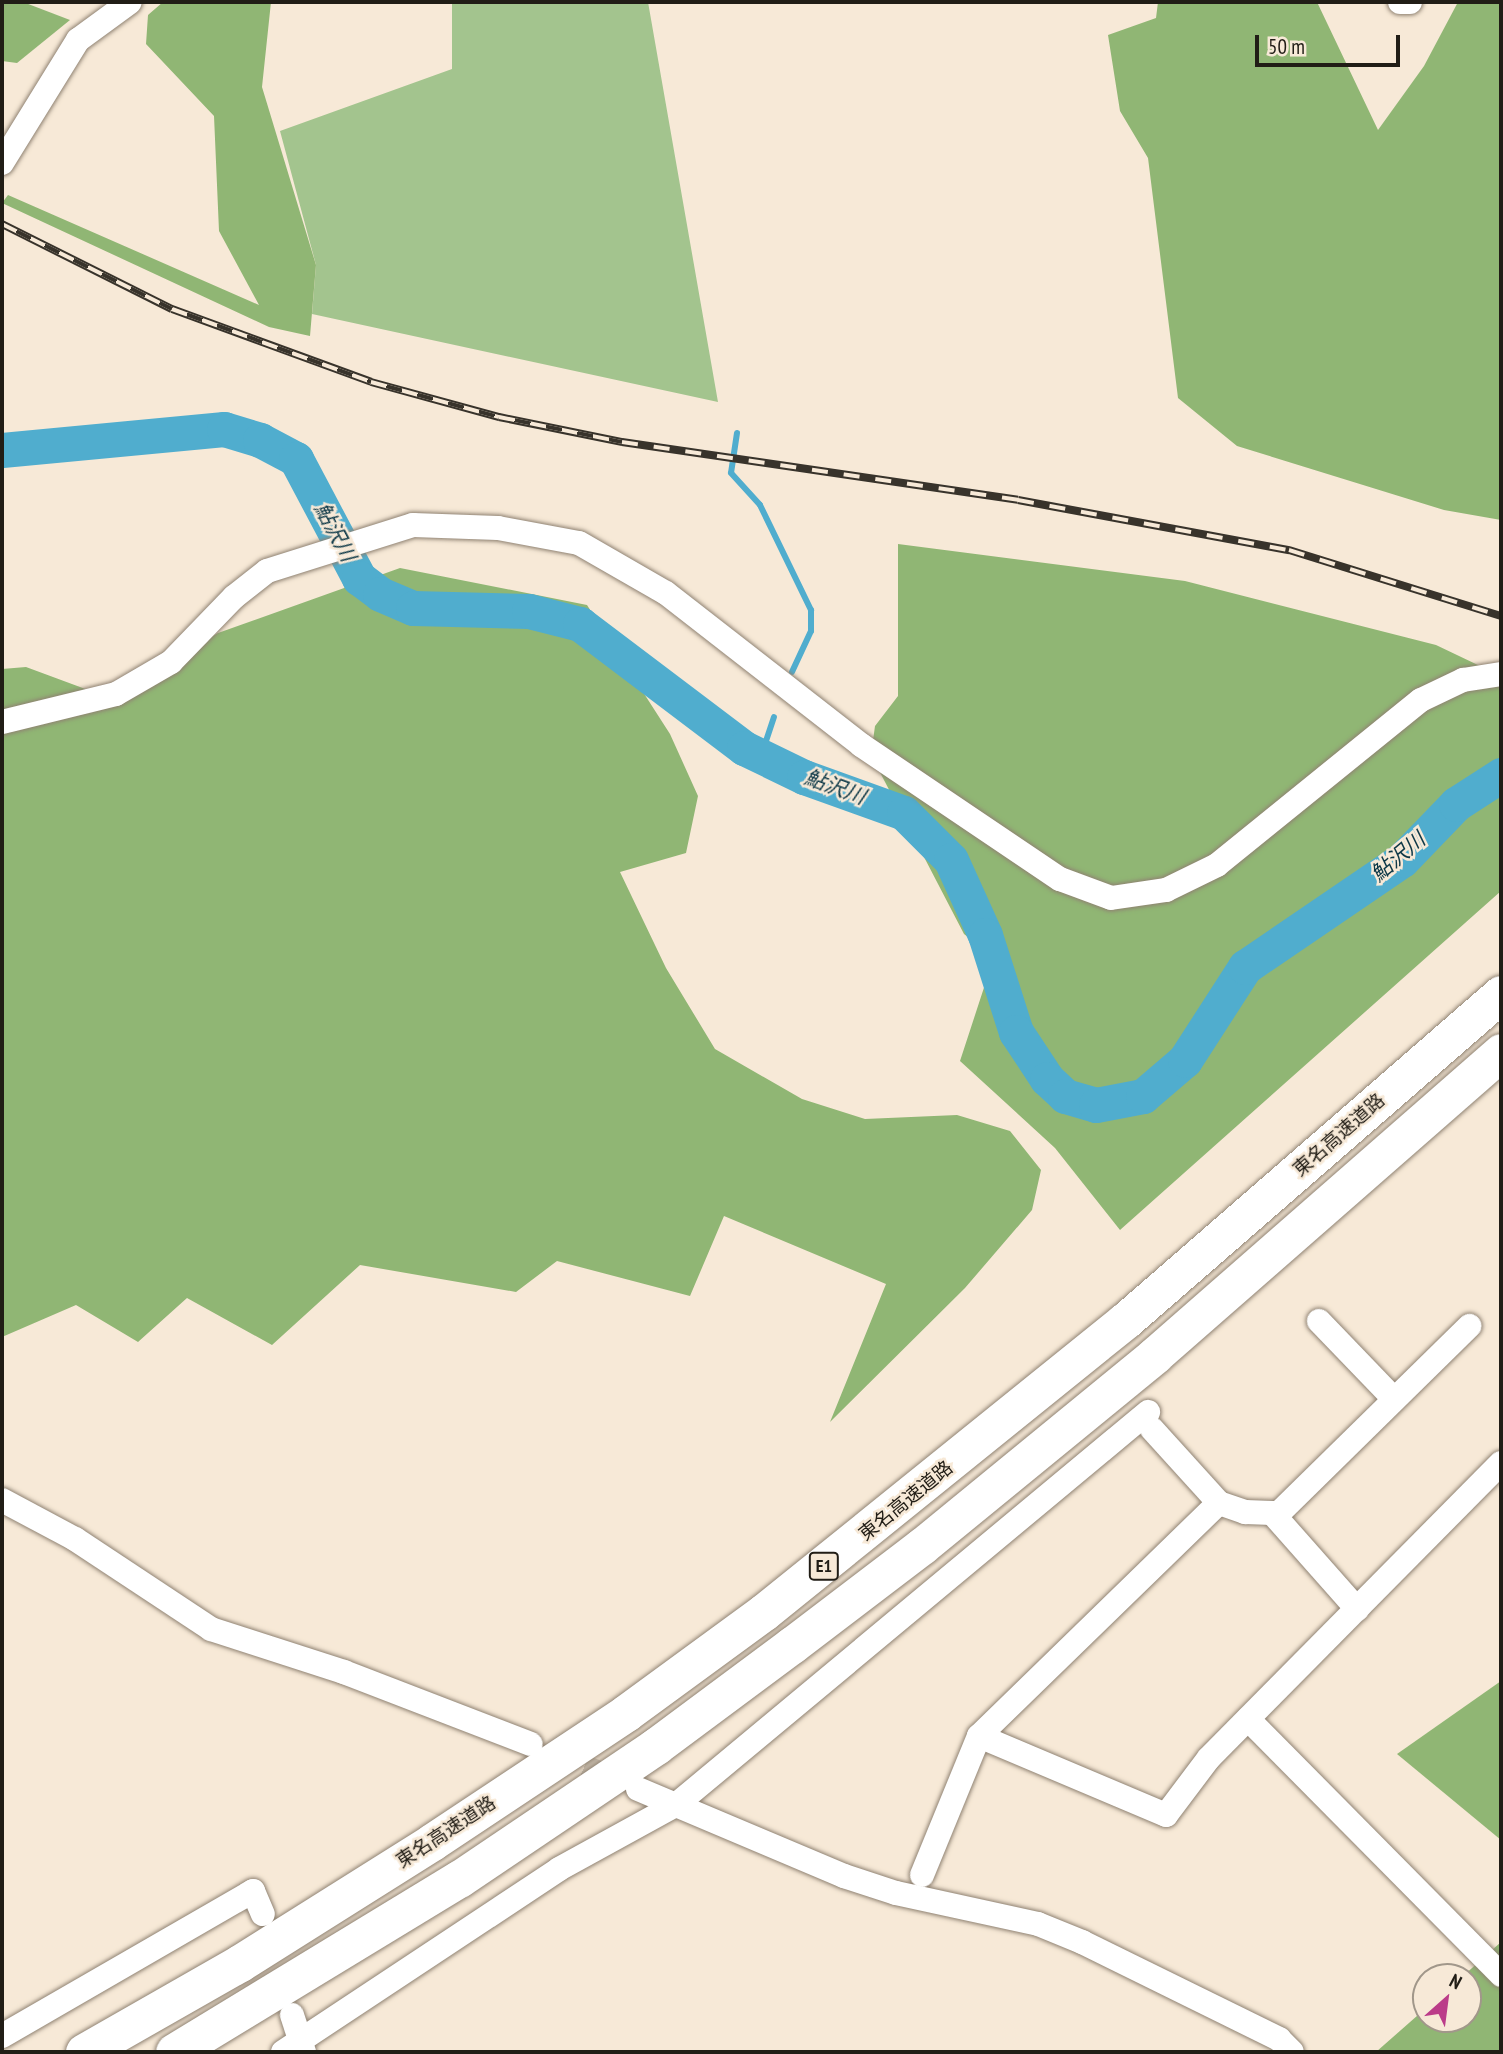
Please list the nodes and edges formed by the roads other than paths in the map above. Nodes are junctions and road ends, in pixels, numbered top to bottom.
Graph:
1 (130, 2) edge
2 (1401, 2) edge
3 (1410, 2) edge
4 (2, 163) edge
5 (1501, 674) edge
6 (2, 722) edge
7 (1501, 994) edge
8 (1501, 1052) edge
9 (1319, 1321) dead end
10 (1469, 1326) dead end
11 (1394, 1399) junction
12 (1501, 1463) edge
13 (4, 1502) edge
14 (1219, 1503) junction
15 (1273, 1514) junction
16 (1357, 1609) junction
17 (1248, 1719) junction
18 (979, 1736) junction
19 (531, 1744) tunnel mouth
20 (638, 1789) tunnel mouth
21 (677, 1804) junction
22 (922, 1875) dead end
23 (263, 1914) dead end
24 (1501, 1975) edge
25 (292, 2015) dead end
26 (2, 2036) edge
27 (296, 2049) edge
28 (84, 2052) edge
29 (174, 2052) edge
30 (1292, 2052) edge

1 - 4 street
2 - 3 street
5 - 6 street
7 - 28 highway, 東名高速道路 / E1
8 - 29 highway, E1
9 - 11 street
10 - 11 street
11 - 15 street
12 - 16 street
13 - 19 street
14 - 15 street
14 - 18 street
14 - 21 street
15 - 16 street
16 - 17 street
17 - 18 street
17 - 24 street
18 - 22 street
20 - 21 street
21 - 27 street
21 - 30 street
23 - 26 street
25 - 27 street

